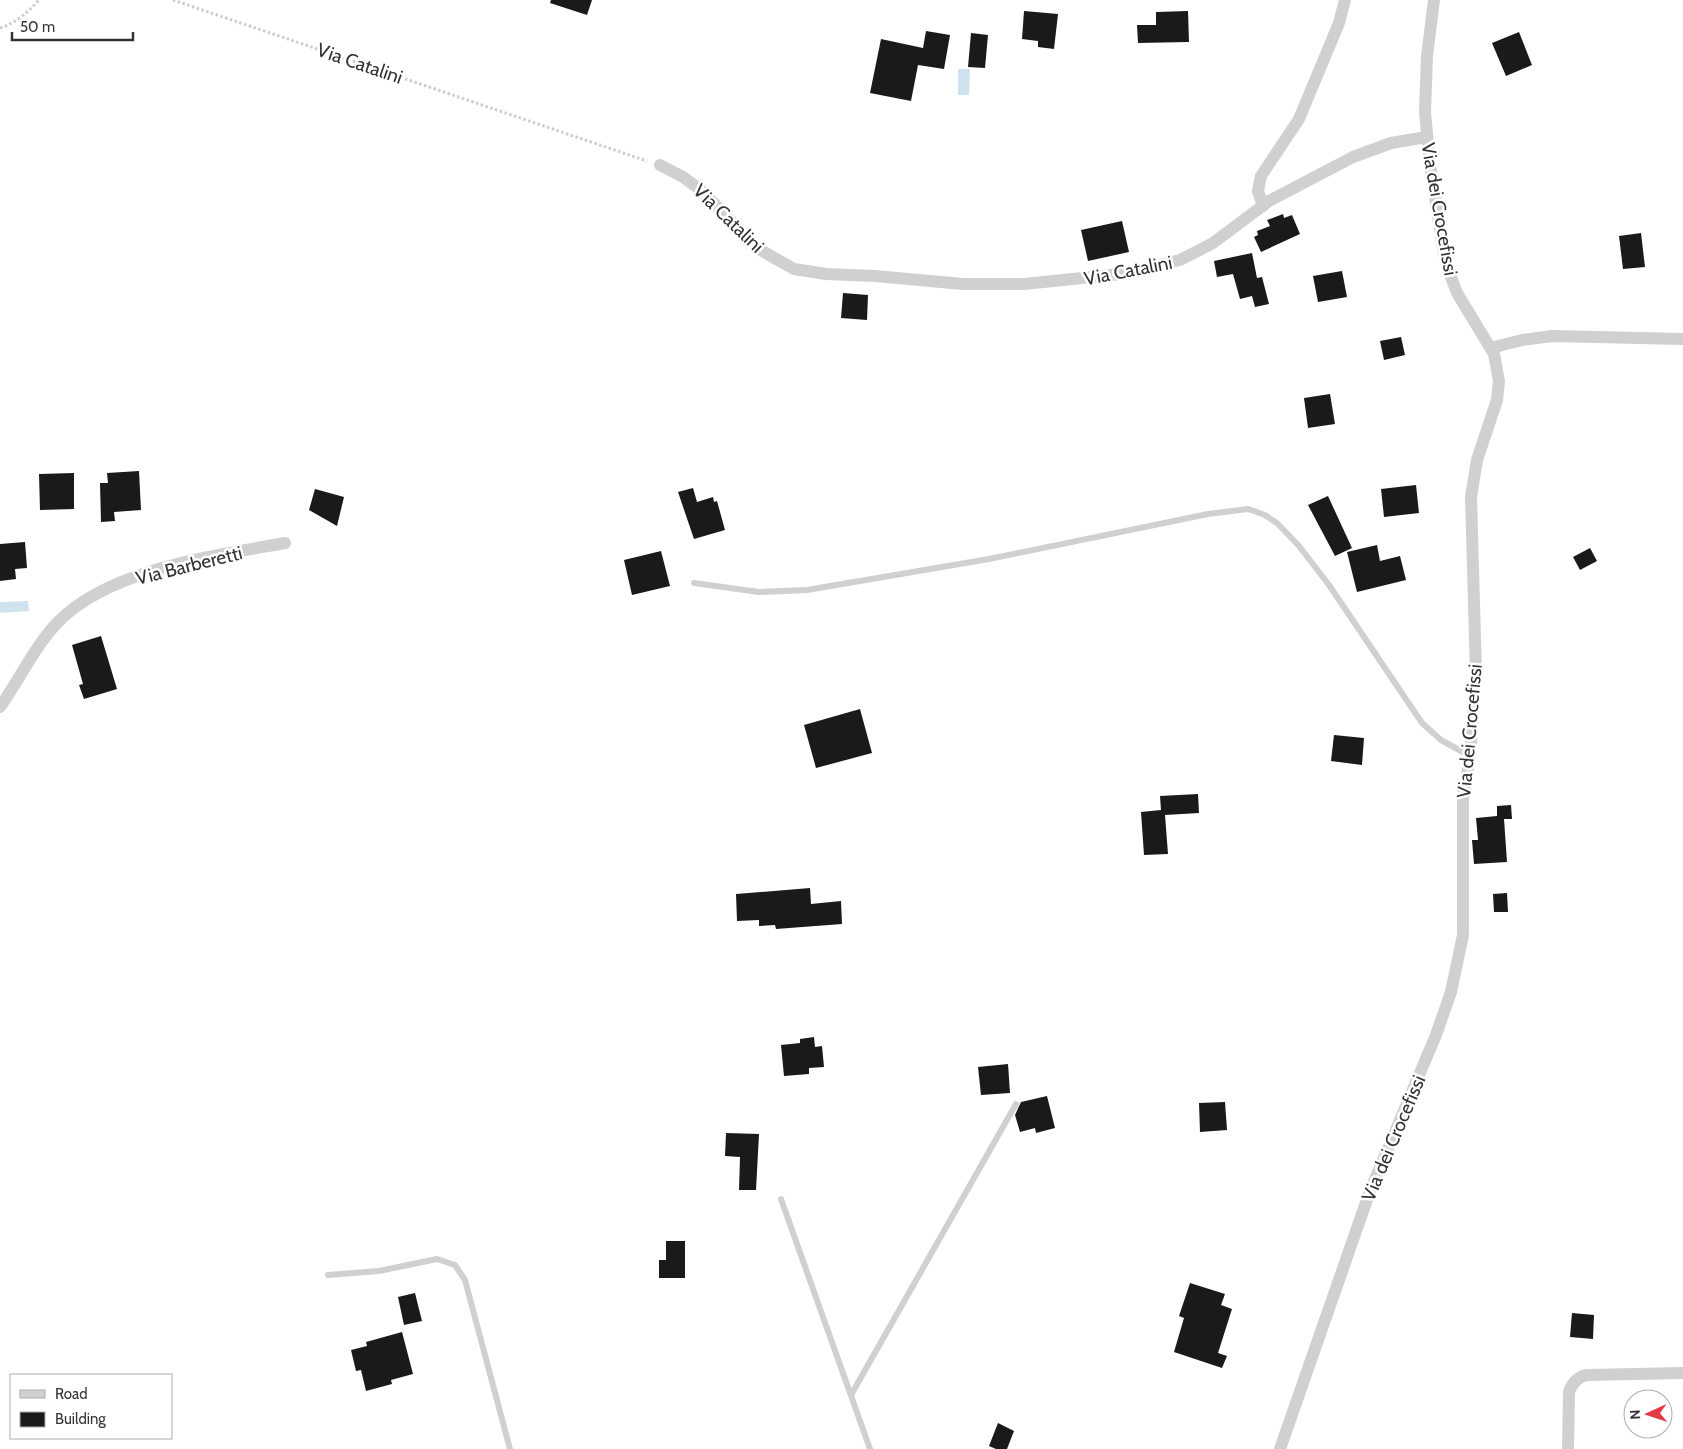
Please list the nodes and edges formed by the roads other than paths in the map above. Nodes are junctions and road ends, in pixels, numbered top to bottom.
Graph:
1 (1345, 0) edge
2 (1434, 0) edge
3 (1427, 137) junction
4 (660, 165) road end
5 (1263, 206) junction
6 (1683, 339) edge
7 (1490, 348) junction
8 (285, 543) dead end
9 (694, 583) dead end
10 (0, 707) edge
11 (1470, 756) junction
12 (1016, 1104) dead end
13 (781, 1199) dead end
14 (328, 1275) dead end
15 (1683, 1373) edge
16 (851, 1395) junction
17 (510, 1449) edge
18 (870, 1449) edge
19 (1280, 1449) edge
20 (1568, 1449) edge

1 - 5 street
2 - 3 street, Via dei Crocefissi
3 - 5 street, Via Catalini
3 - 7 street, Via dei Crocefissi
4 - 5 street, Via Catalini
6 - 7 street
7 - 11 street, Via dei Crocefissi
8 - 10 street, Via Barberetti
9 - 11 lane
11 - 19 street, Via dei Crocefissi
12 - 16 lane
13 - 16 lane
14 - 17 lane
15 - 20 street
16 - 18 lane

